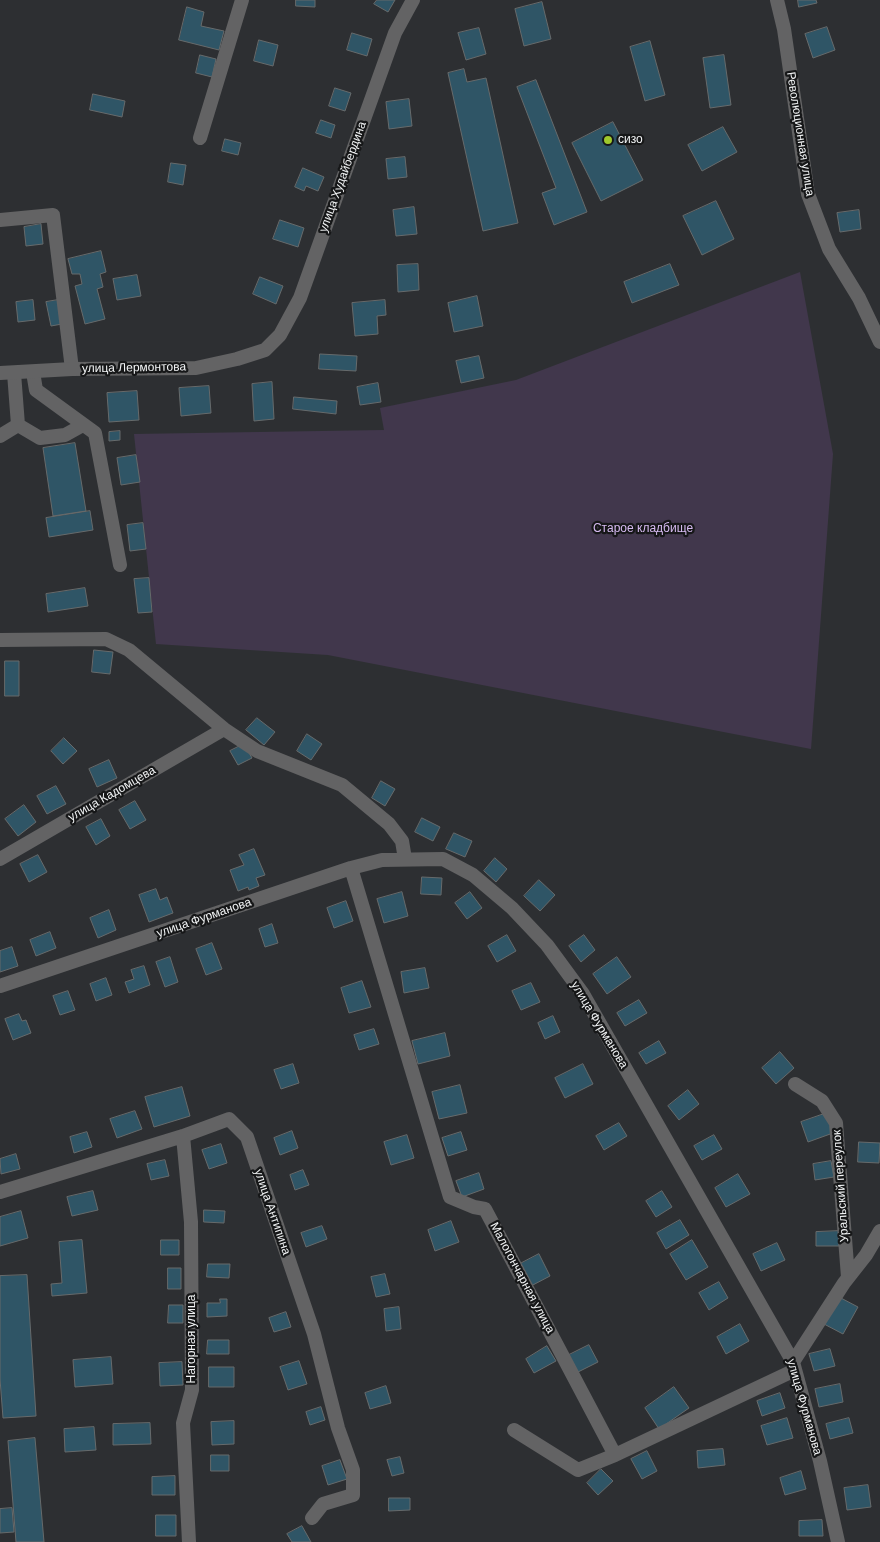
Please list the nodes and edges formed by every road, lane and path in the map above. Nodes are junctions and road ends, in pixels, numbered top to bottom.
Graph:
1 (242, 0) edge
2 (413, 0) edge
3 (777, 0) edge
4 (200, 138) dead end
5 (0, 220) edge
6 (880, 342) edge
7 (265, 350) joint
8 (72, 369) junction
9 (33, 372) junction
10 (7, 373) edge
11 (18, 425) junction
12 (83, 425) junction
13 (0, 436) edge
14 (120, 565) dead end
15 (0, 640) edge
16 (224, 729) junction
17 (0, 859) edge
18 (405, 859) junction
19 (351, 868) junction
20 (0, 986) edge
21 (795, 1084) dead end
22 (183, 1136) junction
23 (0, 1192) edge
24 (880, 1231) edge
25 (848, 1277) junction
26 (794, 1366) junction
27 (514, 1430) dead end
28 (614, 1455) junction
29 (312, 1518) dead end
30 (189, 1542) edge
31 (838, 1542) edge

1 - 4 street
2 - 7 street, улица Худайбердина
3 - 6 street, Революционная улица
5 - 8 street
7 - 8 street, улица Лермонтова
8 - 9 street, улица Лермонтова
9 - 10 street, улица Лермонтова
9 - 12 street
10 - 11 street
11 - 12 street
11 - 13 street
12 - 14 street
15 - 16 street
16 - 17 street, улица Кадомцева
16 - 18 street
18 - 19 street, улица Фурманова
18 - 26 street, улица Фурманова
19 - 20 street, улица Фурманова
19 - 28 street, Малогончарная улица
21 - 25 street, Уральский переулок
22 - 23 street, улица Антипина
22 - 29 street, улица Антипина
22 - 30 street, Нагорная улица
24 - 25 street
25 - 26 street
26 - 28 street
26 - 31 street, улица Фурманова
27 - 28 street

